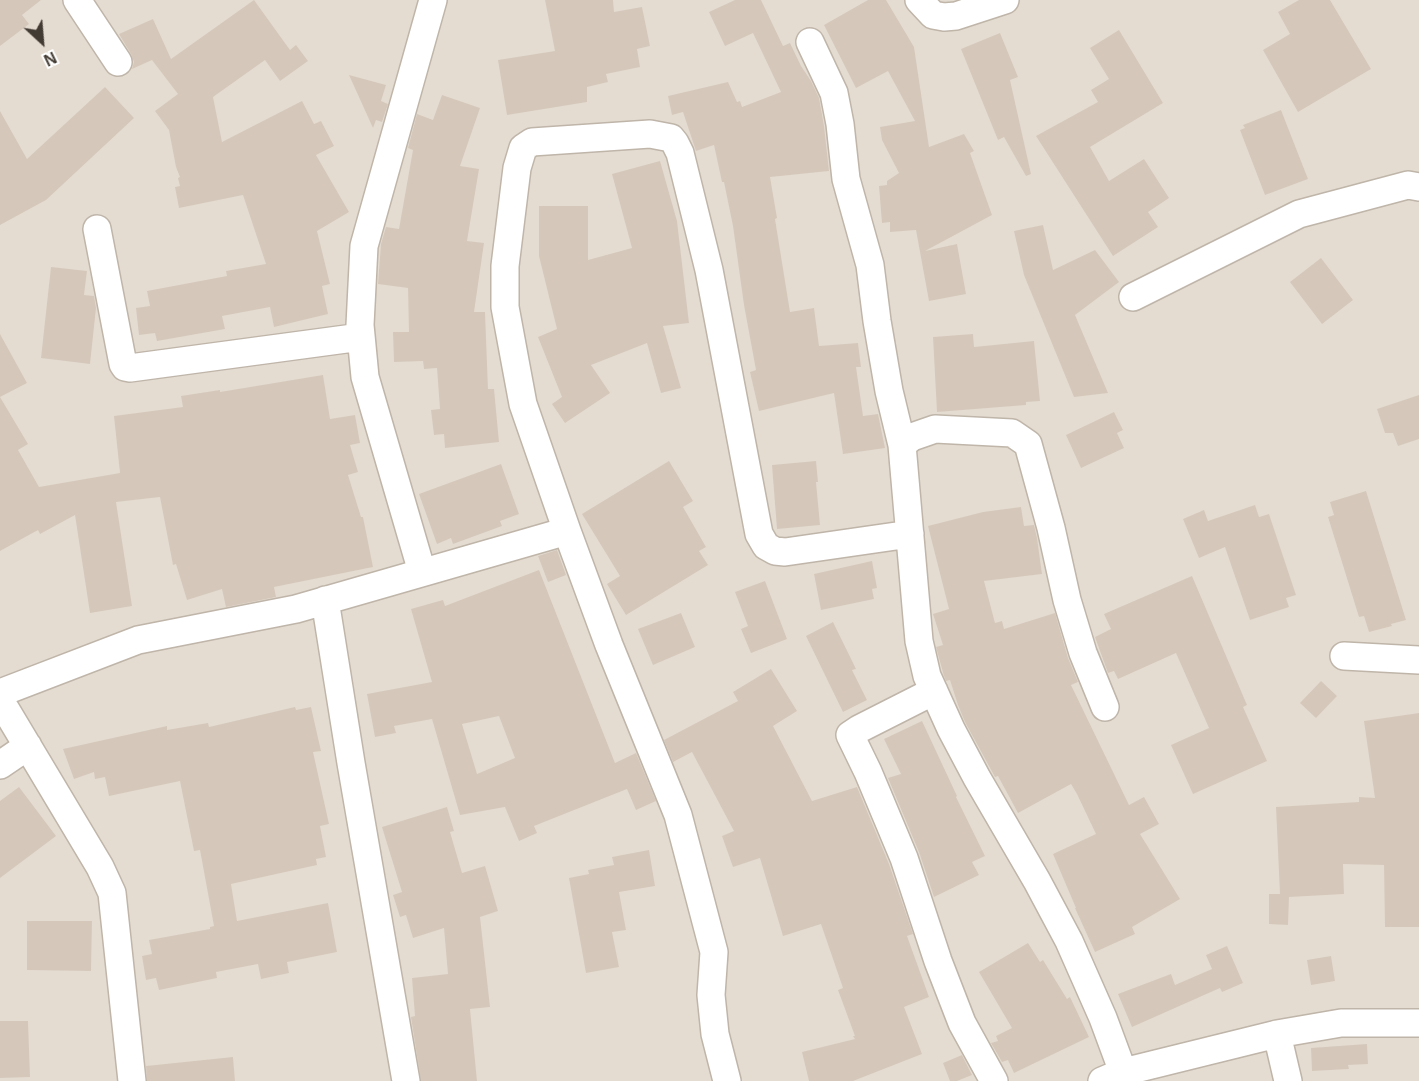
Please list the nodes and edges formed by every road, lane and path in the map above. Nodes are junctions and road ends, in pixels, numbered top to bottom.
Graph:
1 (77, 0) edge
2 (433, 0) edge
3 (919, 0) edge
4 (1005, 0) edge
5 (810, 42) dead end
6 (118, 62) dead end
7 (1419, 187) edge
8 (97, 229) dead end
9 (1133, 297) dead end
10 (361, 337) junction
11 (902, 446) junction
12 (567, 531) junction
13 (910, 534) junction
14 (422, 572) junction
15 (325, 600) junction
16 (1344, 656) dead end
17 (1419, 660) edge
18 (934, 691) junction
19 (0, 693) edge
20 (0, 700) edge
21 (1105, 707) dead end
22 (27, 746) junction
23 (0, 765) edge
24 (1419, 1023) edge
25 (1277, 1034) junction
26 (1117, 1078) edge
27 (132, 1081) edge
28 (406, 1081) edge
29 (727, 1081) edge
30 (994, 1081) edge
31 (1288, 1081) edge

1 - 6 street
2 - 10 street
3 - 4 street
5 - 11 street
7 - 9 street
8 - 10 street
10 - 14 street
11 - 13 street
11 - 21 street
12 - 13 street
12 - 14 street
12 - 29 street
13 - 18 street
14 - 15 street
15 - 19 street
15 - 28 street
16 - 17 street
18 - 26 street
18 - 30 street
20 - 22 street
22 - 23 street
22 - 27 street
24 - 25 street
25 - 26 street
25 - 31 street

